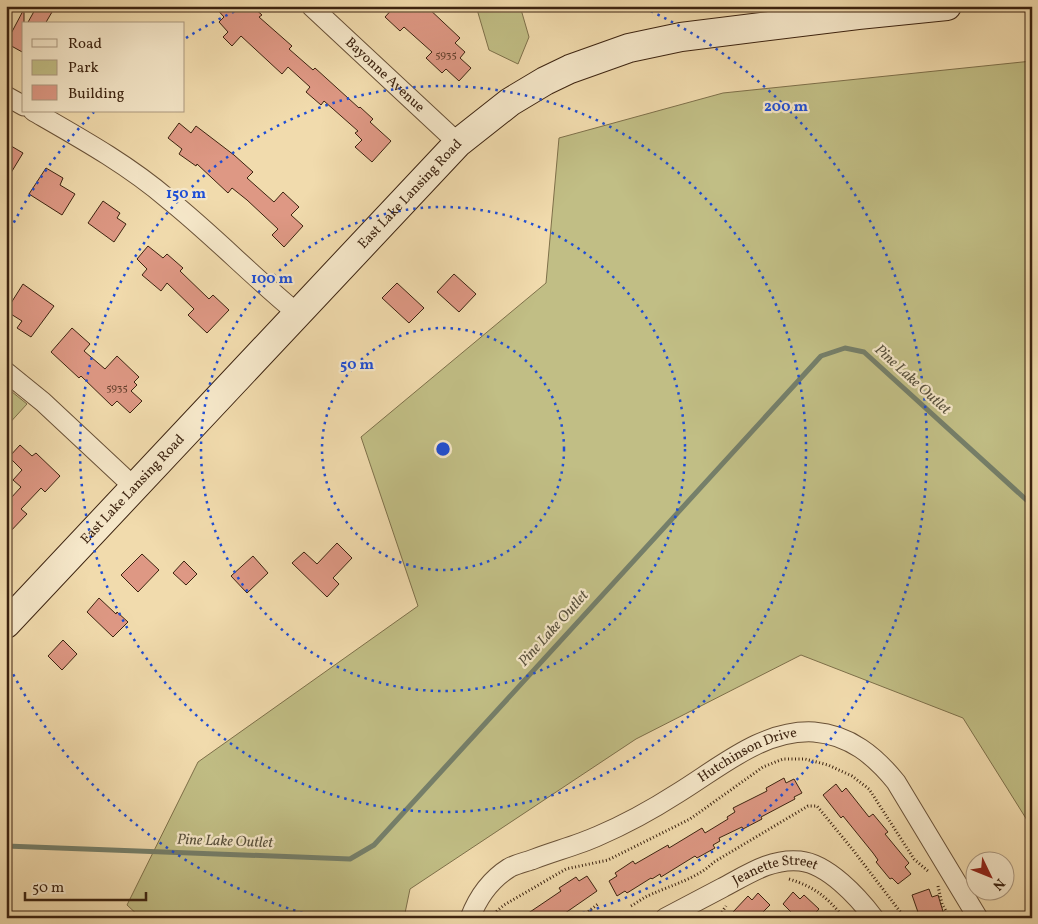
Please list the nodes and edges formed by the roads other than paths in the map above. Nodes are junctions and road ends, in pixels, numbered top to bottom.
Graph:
1 (311, 6) edge
2 (948, 6) edge
3 (6, 96) edge
4 (22, 105) edge
5 (35, 112) edge
6 (458, 143) junction
7 (297, 313) junction
8 (6, 372) edge
9 (134, 487) junction
10 (6, 624) edge
11 (470, 918) edge
12 (665, 918) edge
13 (874, 918) edge
14 (978, 918) edge

1 - 6 street, Bayonne Avenue
2 - 6 street, East Lake Lansing Road
3 - 4 street
5 - 7 street
6 - 7 street, East Lake Lansing Road
7 - 9 street, East Lake Lansing Road
8 - 9 street
9 - 10 street, East Lake Lansing Road
11 - 14 street, Hutchinson Drive
12 - 13 street, Jeanette Street

